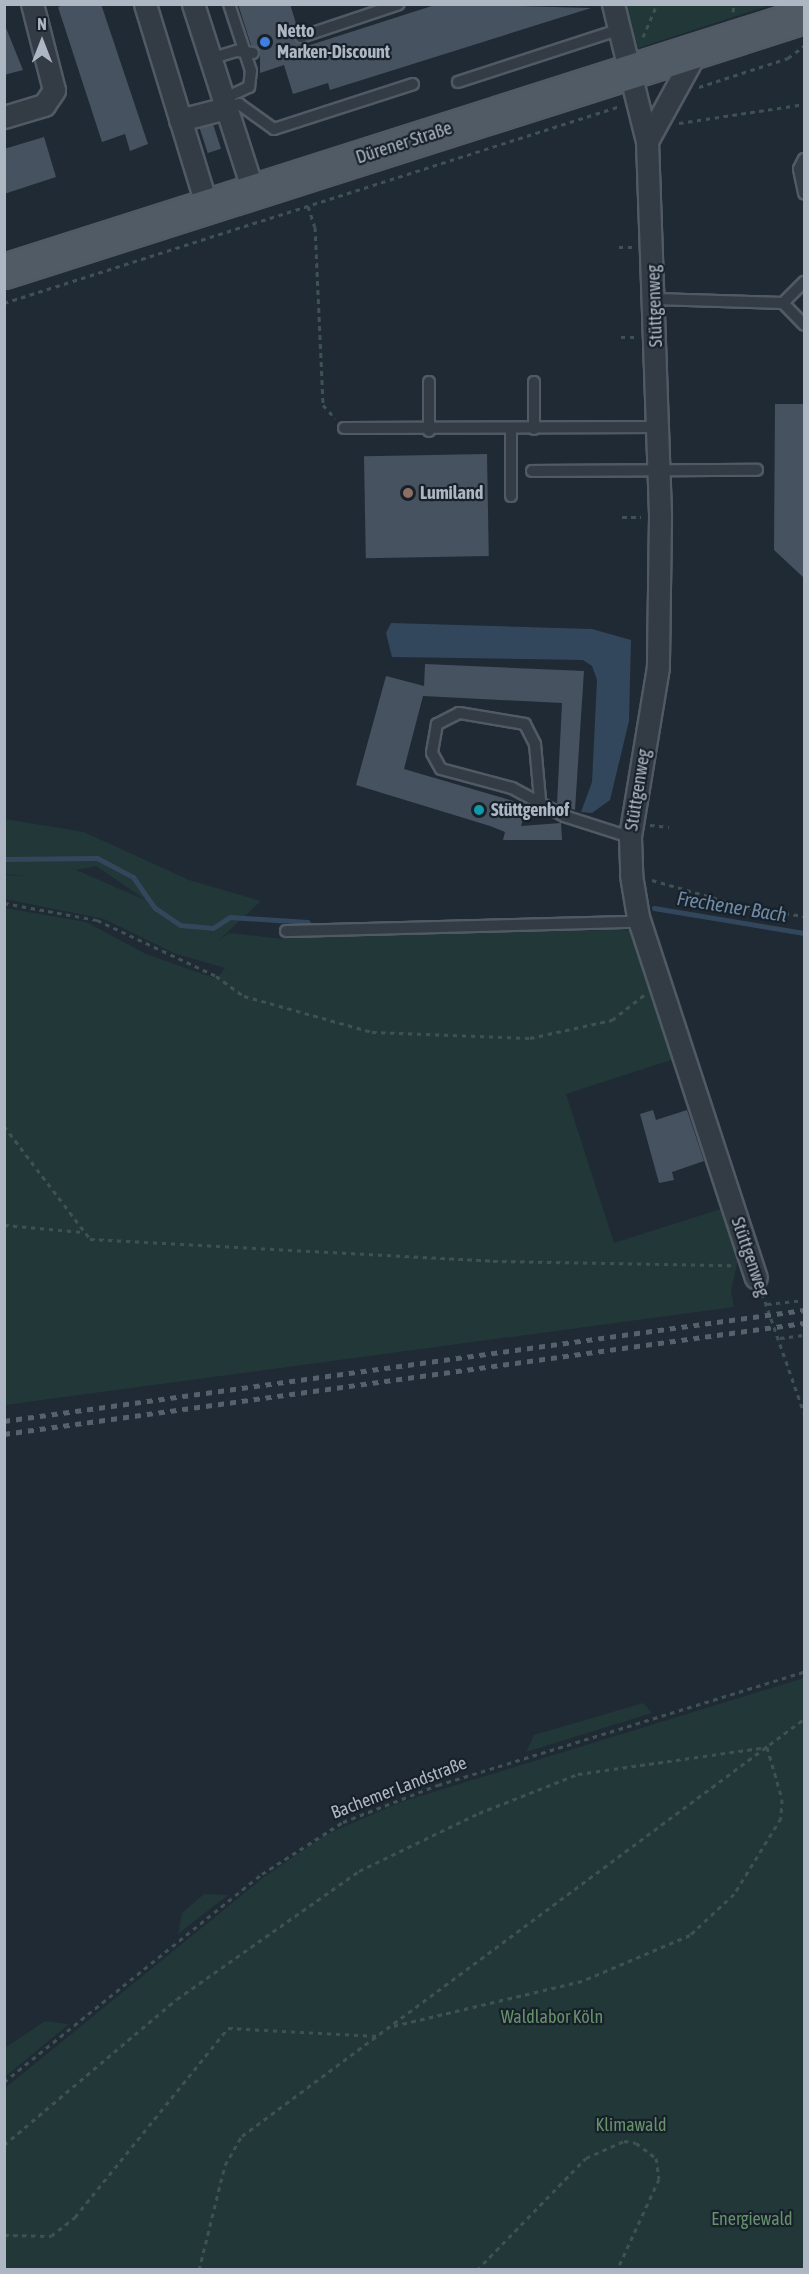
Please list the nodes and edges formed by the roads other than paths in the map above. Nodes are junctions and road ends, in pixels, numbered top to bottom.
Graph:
1 (32, 4) edge
2 (145, 4) edge
3 (193, 4) edge
4 (229, 4) edge
5 (399, 4) edge
6 (614, 4) edge
7 (804, 16) edge
8 (621, 29) junction
9 (301, 37) dead end
10 (697, 50) junction
11 (249, 52) junction
12 (210, 59) junction
13 (458, 82) dead end
14 (413, 84) dead end
15 (637, 86) junction
16 (224, 103) junction
17 (4, 117) edge
18 (180, 120) junction
19 (647, 141) junction
20 (804, 159) edge
21 (253, 191) junction
22 (804, 192) edge
23 (206, 204) junction
24 (4, 271) edge
25 (804, 282) edge
26 (655, 299) junction
27 (783, 303) junction
28 (804, 325) edge
29 (429, 382) dead end
30 (534, 382) dead end
31 (658, 427) junction
32 (344, 428) road end
33 (534, 429) junction
34 (511, 430) junction
35 (429, 431) junction
36 (659, 470) junction
37 (757, 470) dead end
38 (532, 471) dead end
39 (511, 496) dead end
40 (540, 800) junction
41 (630, 837) junction
42 (638, 915) junction
43 (286, 931) dead end
44 (754, 1271) road end

1 - 17 street
2 - 18 street
3 - 12 street
4 - 11 lane
5 - 9 lane
6 - 8 street, Stüttgenweg
7 - 10 main road, Dürener Straße
8 - 13 lane
8 - 15 street, Stüttgenweg
10 - 15 main road, Dürener Straße
10 - 19 street
11 - 12 lane
11 - 16 lane
12 - 16 street
14 - 16 lane
15 - 19 street, Stüttgenweg
15 - 21 main road, Dürener Straße
16 - 18 street
16 - 21 street
18 - 23 street
19 - 26 street, Stüttgenweg
20 - 22 lane
21 - 23 main road, Dürener Straße
23 - 24 main road, Dürener Straße
25 - 27 lane
26 - 27 lane
26 - 31 street, Stüttgenweg
27 - 28 lane
29 - 35 lane
30 - 33 lane
31 - 33 lane
31 - 36 street, Stüttgenweg
32 - 35 lane
33 - 34 lane
34 - 35 lane
34 - 39 lane
36 - 37 lane
36 - 38 lane
36 - 41 street, Stüttgenweg
40 - 40 lane
40 - 41 lane
41 - 42 street, Stüttgenweg
42 - 43 lane
42 - 44 street, Stüttgenweg

